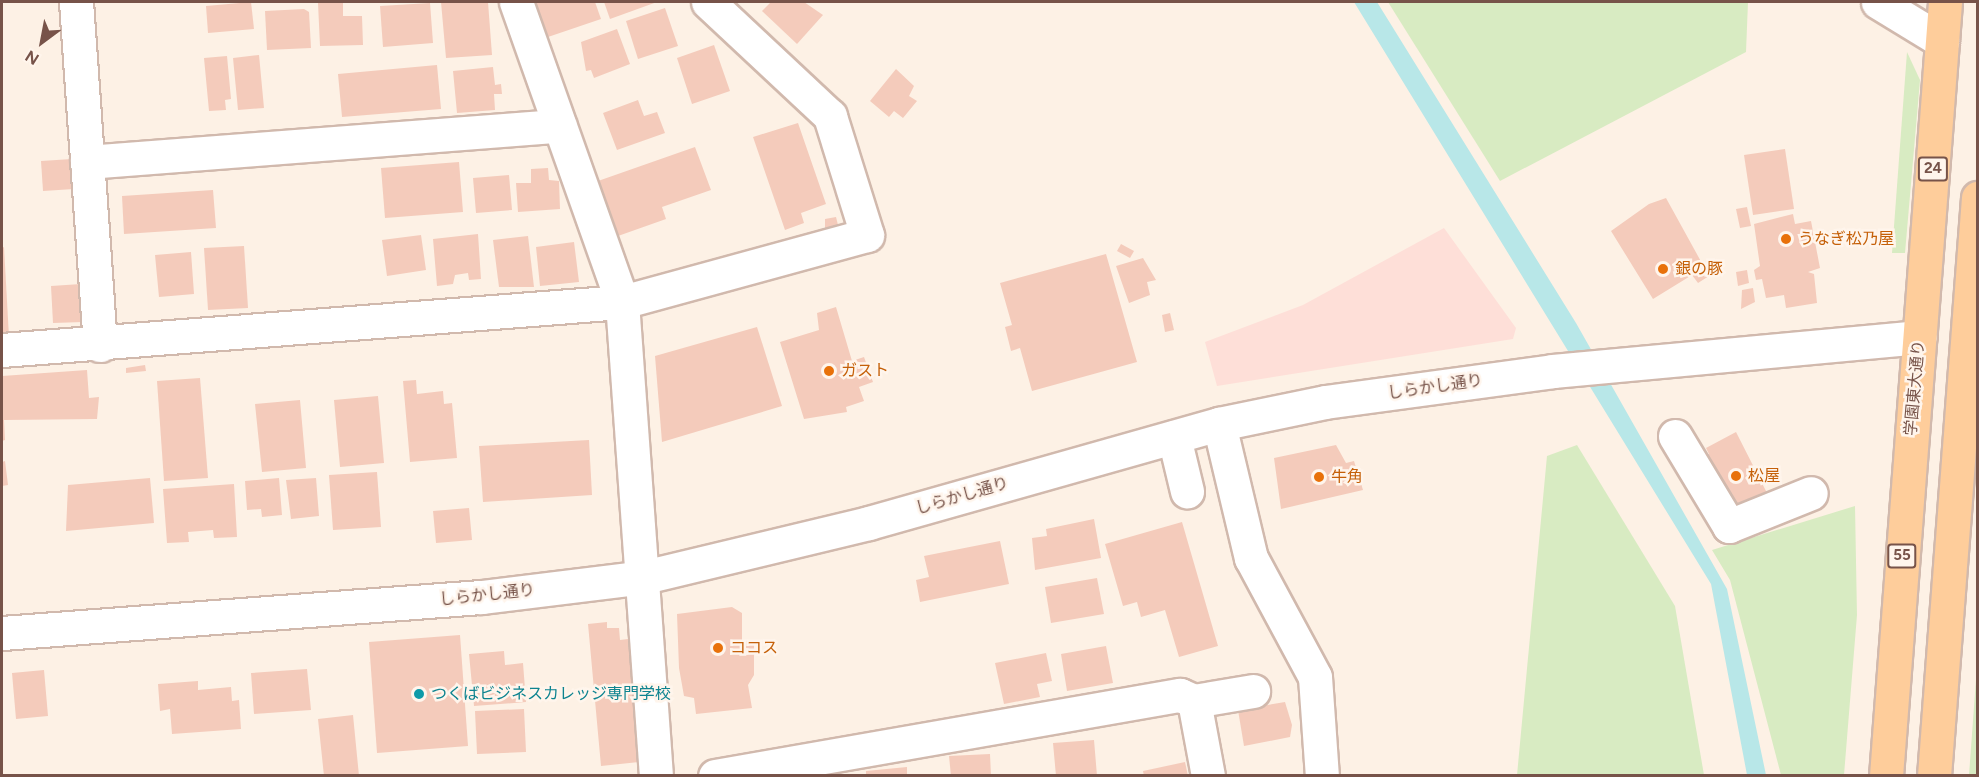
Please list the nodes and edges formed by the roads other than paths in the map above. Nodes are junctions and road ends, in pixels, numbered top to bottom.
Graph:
1 (76, 2) edge
2 (516, 2) edge
3 (708, 2) edge
4 (1878, 2) edge
5 (1945, 2) edge
6 (1942, 41) junction
7 (560, 126) junction
8 (87, 162) junction
9 (1977, 198) edge
10 (622, 302) junction
11 (1973, 331) edge
12 (1919, 337) junction
13 (100, 345) junction
14 (2, 350) edge
15 (1219, 424) junction
16 (1675, 436) dead end
17 (1174, 437) junction
18 (1187, 491) dead end
19 (1811, 493) dead end
20 (644, 578) junction
21 (2, 633) edge
22 (1253, 691) dead end
23 (1194, 701) junction
24 (656, 776) edge
25 (715, 776) edge
26 (1208, 776) edge
27 (1322, 776) edge
28 (1886, 776) edge
29 (1934, 776) edge

1 - 8 street
2 - 7 street
3 - 10 street
4 - 6 street
5 - 6 main road, 学園東大通り / 24
6 - 12 main road, 学園東大通り / 24
7 - 8 street
7 - 10 street
8 - 13 street
9 - 11 main road
10 - 13 street
10 - 20 street
11 - 12 main road
11 - 29 main road
12 - 15 street, しらかし通り
12 - 28 main road, 学園東大通り / 55
13 - 14 street
15 - 17 street, しらかし通り
15 - 27 street
16 - 19 street
17 - 18 street
17 - 20 street, しらかし通り
20 - 21 street, しらかし通り
20 - 24 street
22 - 23 street
23 - 25 street
23 - 26 street

